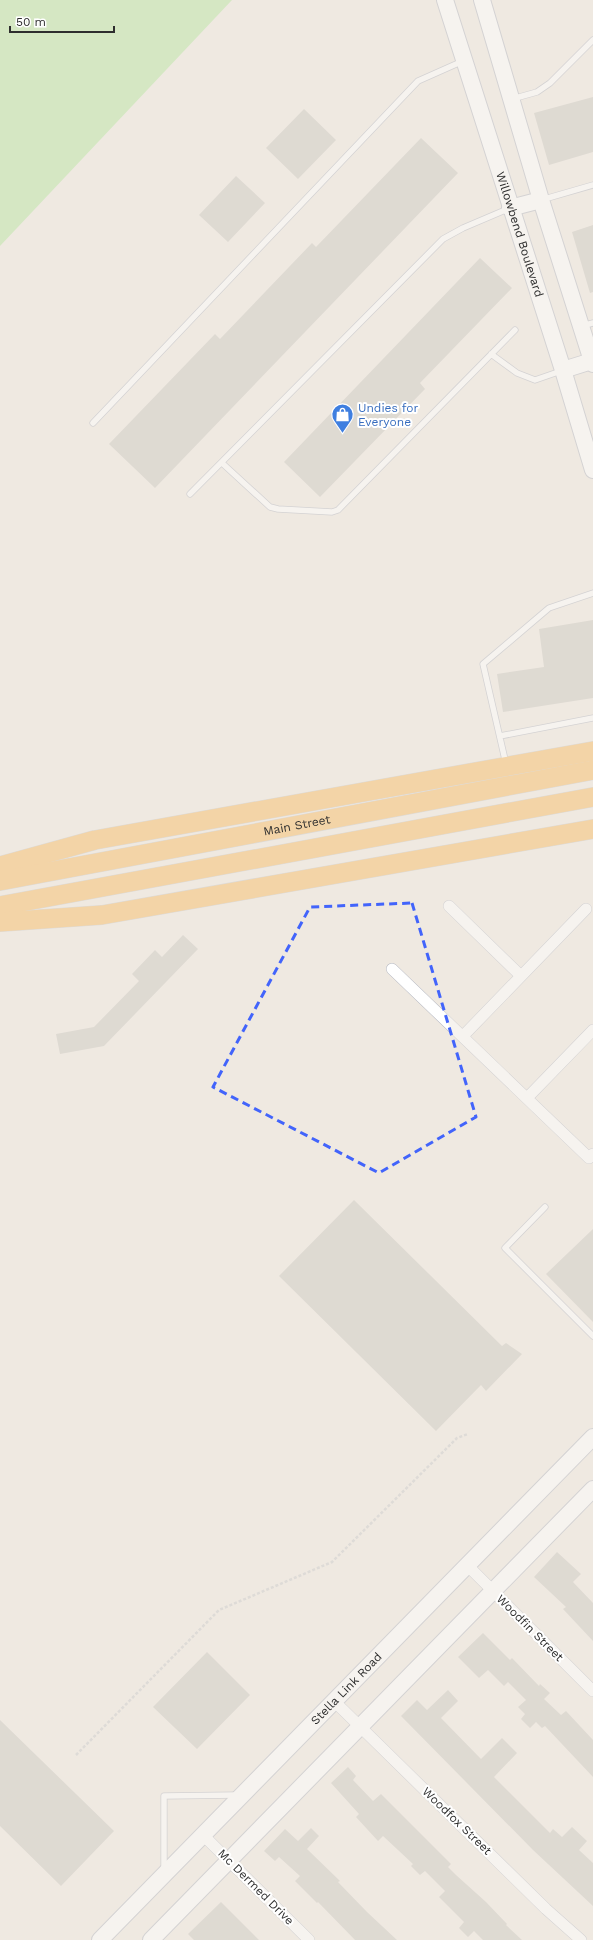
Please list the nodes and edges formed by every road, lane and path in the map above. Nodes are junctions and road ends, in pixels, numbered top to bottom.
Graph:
1 (445, 0) edge
2 (482, 0) edge
3 (593, 40) edge
4 (464, 61) junction
5 (512, 99) junction
6 (593, 185) edge
7 (541, 200) junction
8 (510, 208) junction
9 (587, 325) edge
10 (515, 330) dead end
11 (491, 354) junction
12 (592, 363) edge
13 (563, 370) junction
14 (94, 423) dead end
15 (222, 463) junction
16 (593, 470) edge
17 (190, 494) dead end
18 (593, 592) edge
19 (593, 718) edge
20 (500, 736) junction
21 (593, 751) edge
22 (506, 766) junction
23 (593, 770) edge
24 (593, 797) edge
25 (593, 828) edge
26 (0, 866) edge
27 (0, 882) edge
28 (0, 906) edge
29 (449, 906) dead end
30 (586, 909) dead end
31 (0, 922) edge
32 (392, 969) dead end
33 (521, 976) junction
34 (593, 1030) edge
35 (463, 1036) junction
36 (527, 1098) junction
37 (593, 1154) edge
38 (545, 1206) dead end
39 (593, 1336) edge
40 (468, 1434) dead end
41 (593, 1437) edge
42 (593, 1489) edge
43 (467, 1565) junction
44 (493, 1591) junction
45 (593, 1691) edge
46 (334, 1701) junction
47 (360, 1727) junction
48 (76, 1755) dead end
49 (242, 1795) junction
50 (203, 1835) junction
51 (228, 1861) junction
52 (164, 1875) junction
53 (100, 1940) edge
54 (151, 1940) edge
55 (309, 1940) edge
56 (581, 1940) edge

1 - 4 main road, Willowbend Boulevard
2 - 5 main road
3 - 5 lane
4 - 8 main road, Willowbend Boulevard
4 - 14 lane
5 - 7 main road
6 - 7 lane
7 - 8 main road
7 - 9 main road
8 - 13 main road, Willowbend Boulevard
8 - 15 lane
9 - 12 main road
10 - 11 lane
11 - 13 lane
11 - 15 lane
12 - 13 main road
13 - 16 main road, Willowbend Boulevard
15 - 17 lane
18 - 20 lane
19 - 20 lane
20 - 22 lane
21 - 22 highway
22 - 26 highway
23 - 27 highway, Main Street
24 - 28 highway, Main Street
25 - 31 highway
29 - 33 street
30 - 33 street
32 - 35 street
33 - 35 street
34 - 36 street
35 - 36 street
36 - 37 street
38 - 39 lane
40 - 48 path
41 - 43 main road, Stella Link Road
42 - 44 main road
43 - 44 street, Woodfin Street
43 - 46 main road, Stella Link Road
44 - 45 street, Woodfin Street
44 - 47 main road
46 - 47 street, Woodfox Street
46 - 49 main road, Stella Link Road
47 - 51 main road
47 - 56 street, Woodfox Street
49 - 50 main road, Stella Link Road
49 - 52 lane
50 - 51 street, Mc Dermed Drive
50 - 52 main road, Stella Link Road
51 - 54 main road
51 - 55 street, Mc Dermed Drive
52 - 53 main road, Stella Link Road

